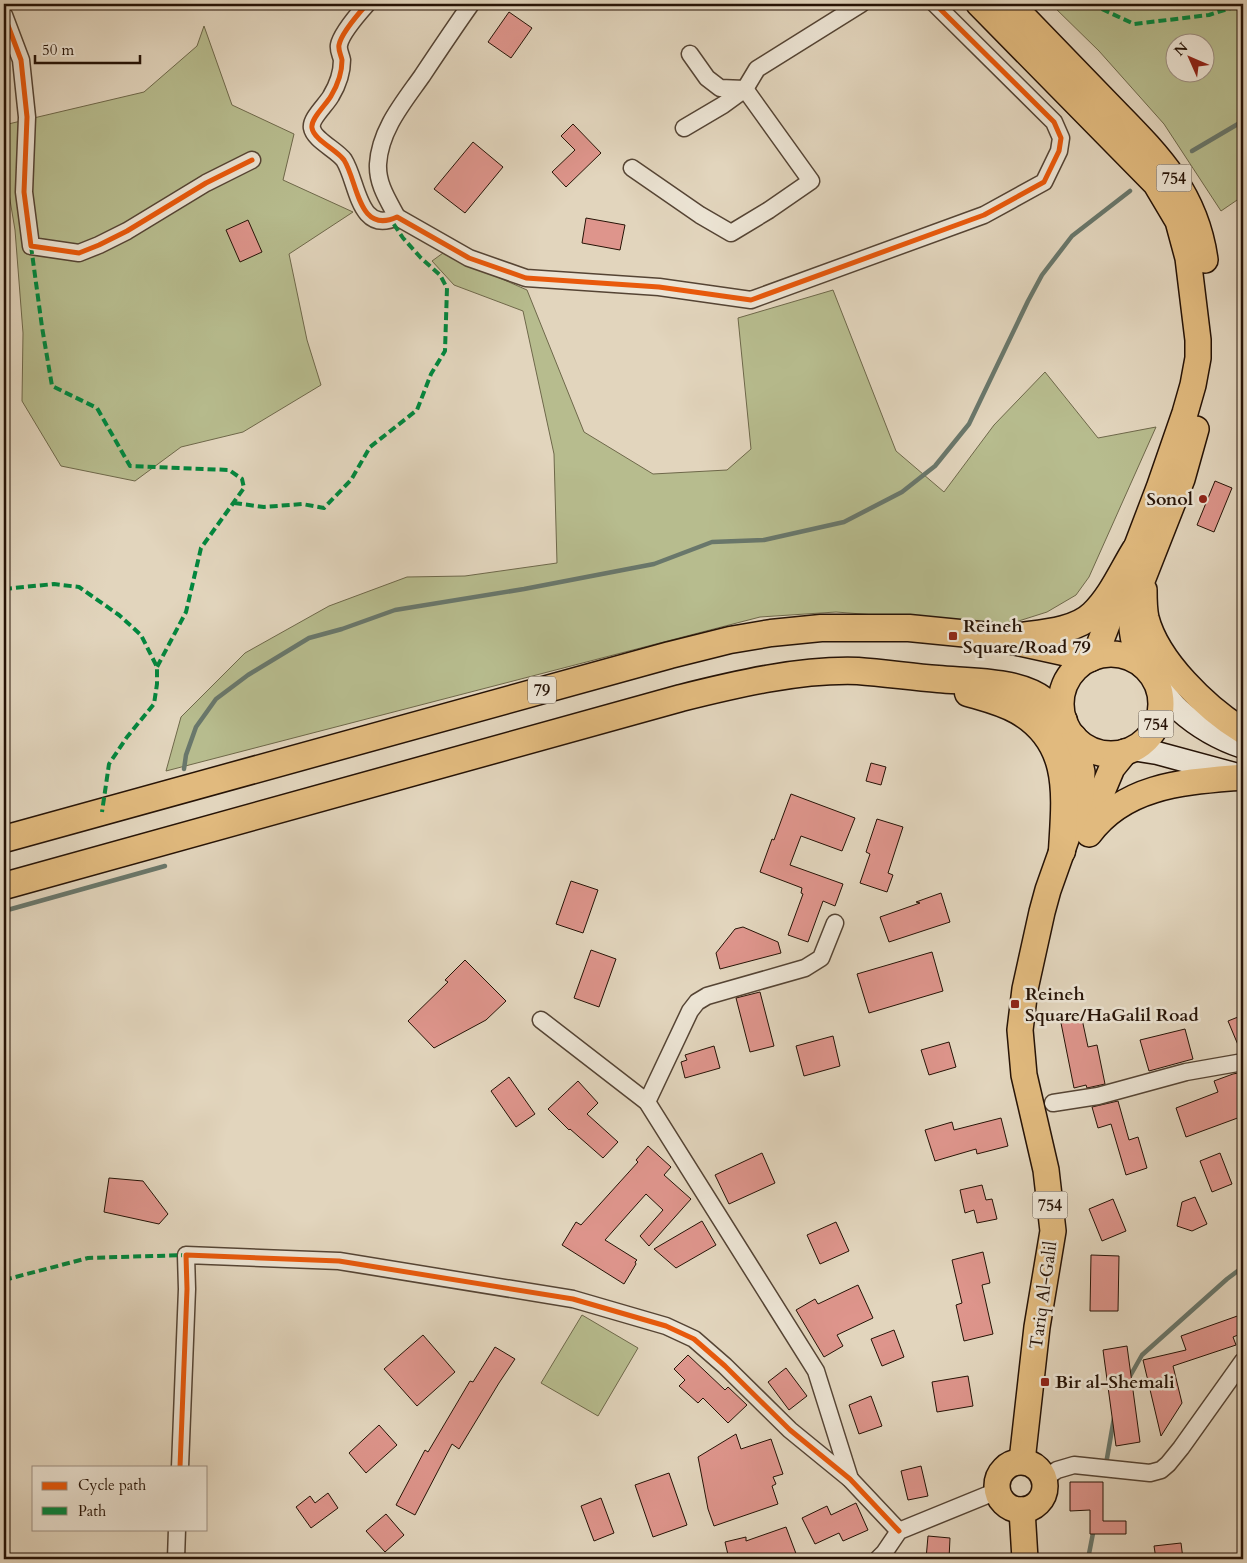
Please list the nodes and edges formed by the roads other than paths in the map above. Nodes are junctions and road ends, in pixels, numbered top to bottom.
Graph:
1 (367, 4) edge
2 (471, 4) edge
3 (861, 4) edge
4 (934, 4) edge
5 (979, 4) edge
6 (1011, 4) edge
7 (4, 15) edge
8 (690, 54) dead end
9 (745, 89) junction
10 (684, 128) dead end
11 (252, 160) dead end
12 (632, 168) dead end
13 (397, 217) junction
14 (1135, 550) junction
15 (1143, 578) junction
16 (1002, 638) junction
17 (1093, 657) junction
18 (1147, 670) junction
19 (920, 677) junction
20 (1069, 729) junction
21 (1243, 731) edge
22 (1243, 747) edge
23 (1128, 750) junction
24 (1243, 777) edge
25 (4, 839) edge
26 (1071, 848) junction
27 (4, 886) edge
28 (835, 923) dead end
29 (541, 1020) dead end
30 (1243, 1062) edge
31 (647, 1102) junction
32 (1053, 1103) dead end
33 (1243, 1360) edge
34 (1022, 1461) junction
35 (180, 1466) edge
36 (850, 1479) junction
37 (1044, 1480) junction
38 (997, 1491) junction
39 (1022, 1510) junction
40 (177, 1530) edge
41 (899, 1530) junction
42 (176, 1559) edge
43 (878, 1559) edge
44 (1025, 1559) edge

1 - 13 street
2 - 13 street
3 - 9 street
4 - 13 street
5 - 14 main road, 754
6 - 15 main road, 754
7 - 11 street
8 - 9 street
9 - 10 street
9 - 12 street
14 - 16 highway
14 - 17 main road, 754
15 - 18 main road, 754
15 - 21 main road
16 - 17 highway, 79
16 - 25 highway, 79
17 - 18 main road
17 - 20 main road, 754
18 - 22 main road
18 - 23 main road, 754
19 - 20 highway
19 - 26 highway
19 - 27 highway
20 - 23 main road, 754
20 - 26 main road, 754
23 - 24 main road
23 - 26 main road, 754
24 - 26 main road
26 - 34 main road, Tariq Al-Galil / 754
28 - 31 street
29 - 31 street
30 - 32 street
31 - 36 street
33 - 37 street
34 - 37 main road
34 - 38 main road
35 - 36 street
36 - 41 street
37 - 39 main road
38 - 39 main road
38 - 41 street
39 - 44 main road
40 - 42 street
41 - 43 street

